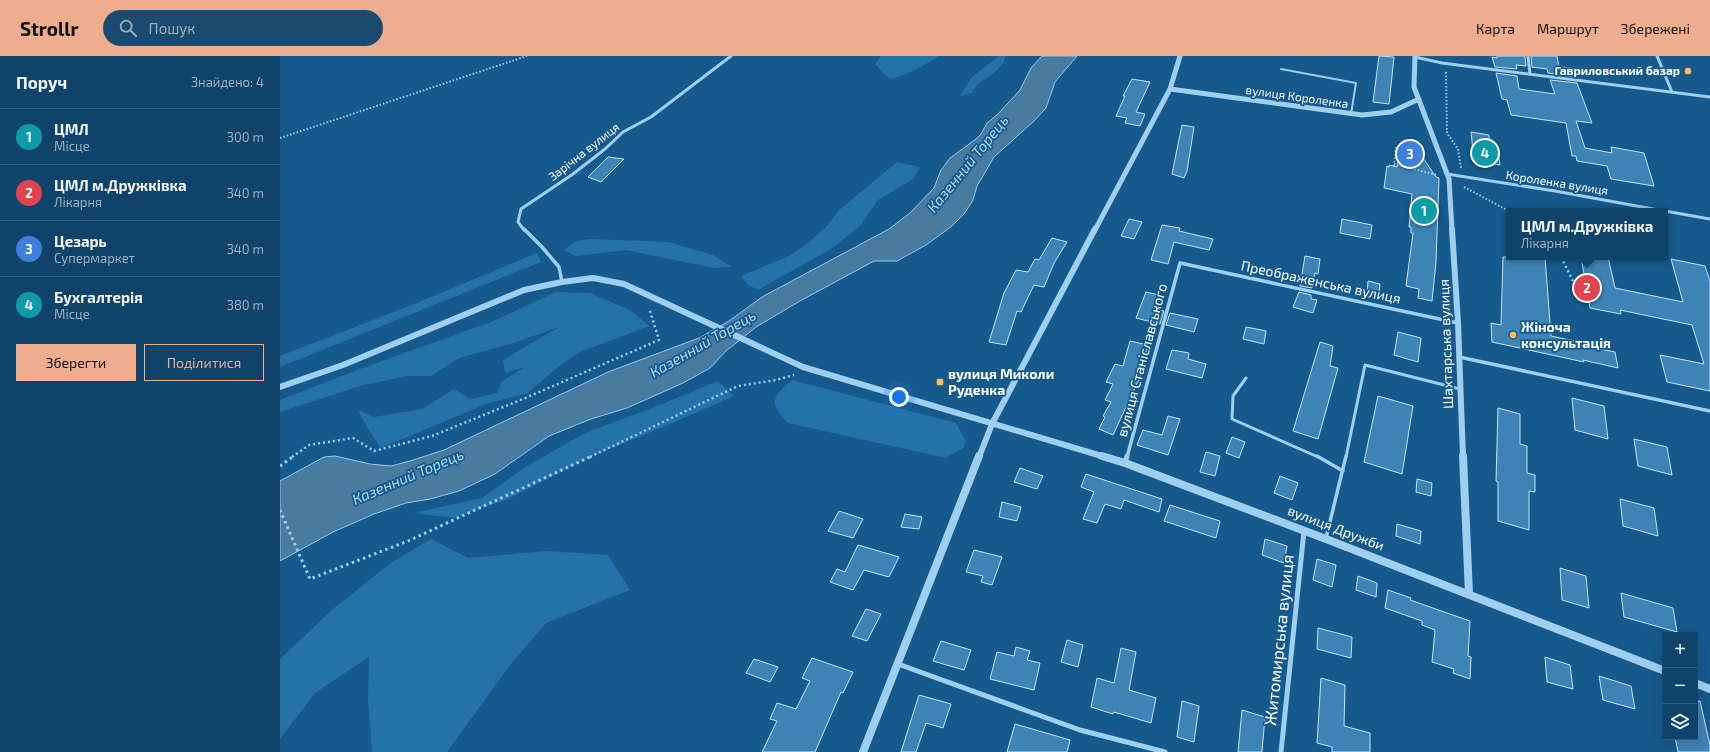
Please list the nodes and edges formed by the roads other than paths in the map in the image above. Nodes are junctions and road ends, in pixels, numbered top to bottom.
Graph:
1 (731, 56) edge
2 (1180, 56) edge
3 (1415, 56) edge
4 (1528, 56) edge
5 (1657, 56) edge
6 (1282, 70) dead end
7 (1530, 74) junction
8 (1170, 90) junction
9 (1672, 92) junction
10 (1710, 97) edge
11 (1419, 99) junction
12 (1351, 114) junction
13 (1448, 177) junction
14 (1648, 208) edge
15 (1668, 212) edge
16 (1710, 219) edge
17 (1180, 263) joint
18 (562, 282) junction
19 (1458, 323) junction
20 (1459, 357) junction
21 (1246, 378) dead end
22 (280, 387) edge
23 (1460, 388) junction
24 (1710, 411) edge
25 (992, 424) junction
26 (1125, 463) junction
27 (1343, 471) junction
28 (1304, 530) junction
29 (1326, 539) junction
30 (1469, 594) junction
31 (898, 664) junction
32 (1662, 670) edge
33 (1698, 684) edge
34 (1710, 689) edge
35 (863, 752) edge
36 (1165, 752) edge
37 (1281, 752) edge

1 - 18 street, Зарічна вулиця
2 - 8 street
3 - 7 street
3 - 11 street, Шахтарська вулиця
4 - 7 street
5 - 9 street
6 - 12 lane
7 - 9 street
8 - 12 street, вулиця Короленка
8 - 25 street
9 - 10 street
11 - 12 street, вулиця Короленка
11 - 13 street, Шахтарська вулиця
13 - 14 street, Короленка вулиця
13 - 19 street, Шахтарська вулиця
15 - 16 street, Короленка вулиця
17 - 19 street, Преображенська вулиця
17 - 26 street, вулиця Станіславського
18 - 22 street, вулиця Дружби
18 - 25 street, вулиця Дружби
19 - 20 street, Шахтарська вулиця
20 - 23 street, Шахтарська вулиця
20 - 24 street
21 - 27 lane
23 - 27 lane
23 - 30 street, Шахтарська вулиця
25 - 26 street, вулиця Дружби
25 - 31 street
26 - 28 street, вулиця Дружби
27 - 29 lane
28 - 29 street, вулиця Дружби
28 - 37 street, Житомирська вулиця
29 - 30 street, вулиця Дружби
30 - 32 street, вулиця Дружби
31 - 35 street
31 - 36 street
33 - 34 street

